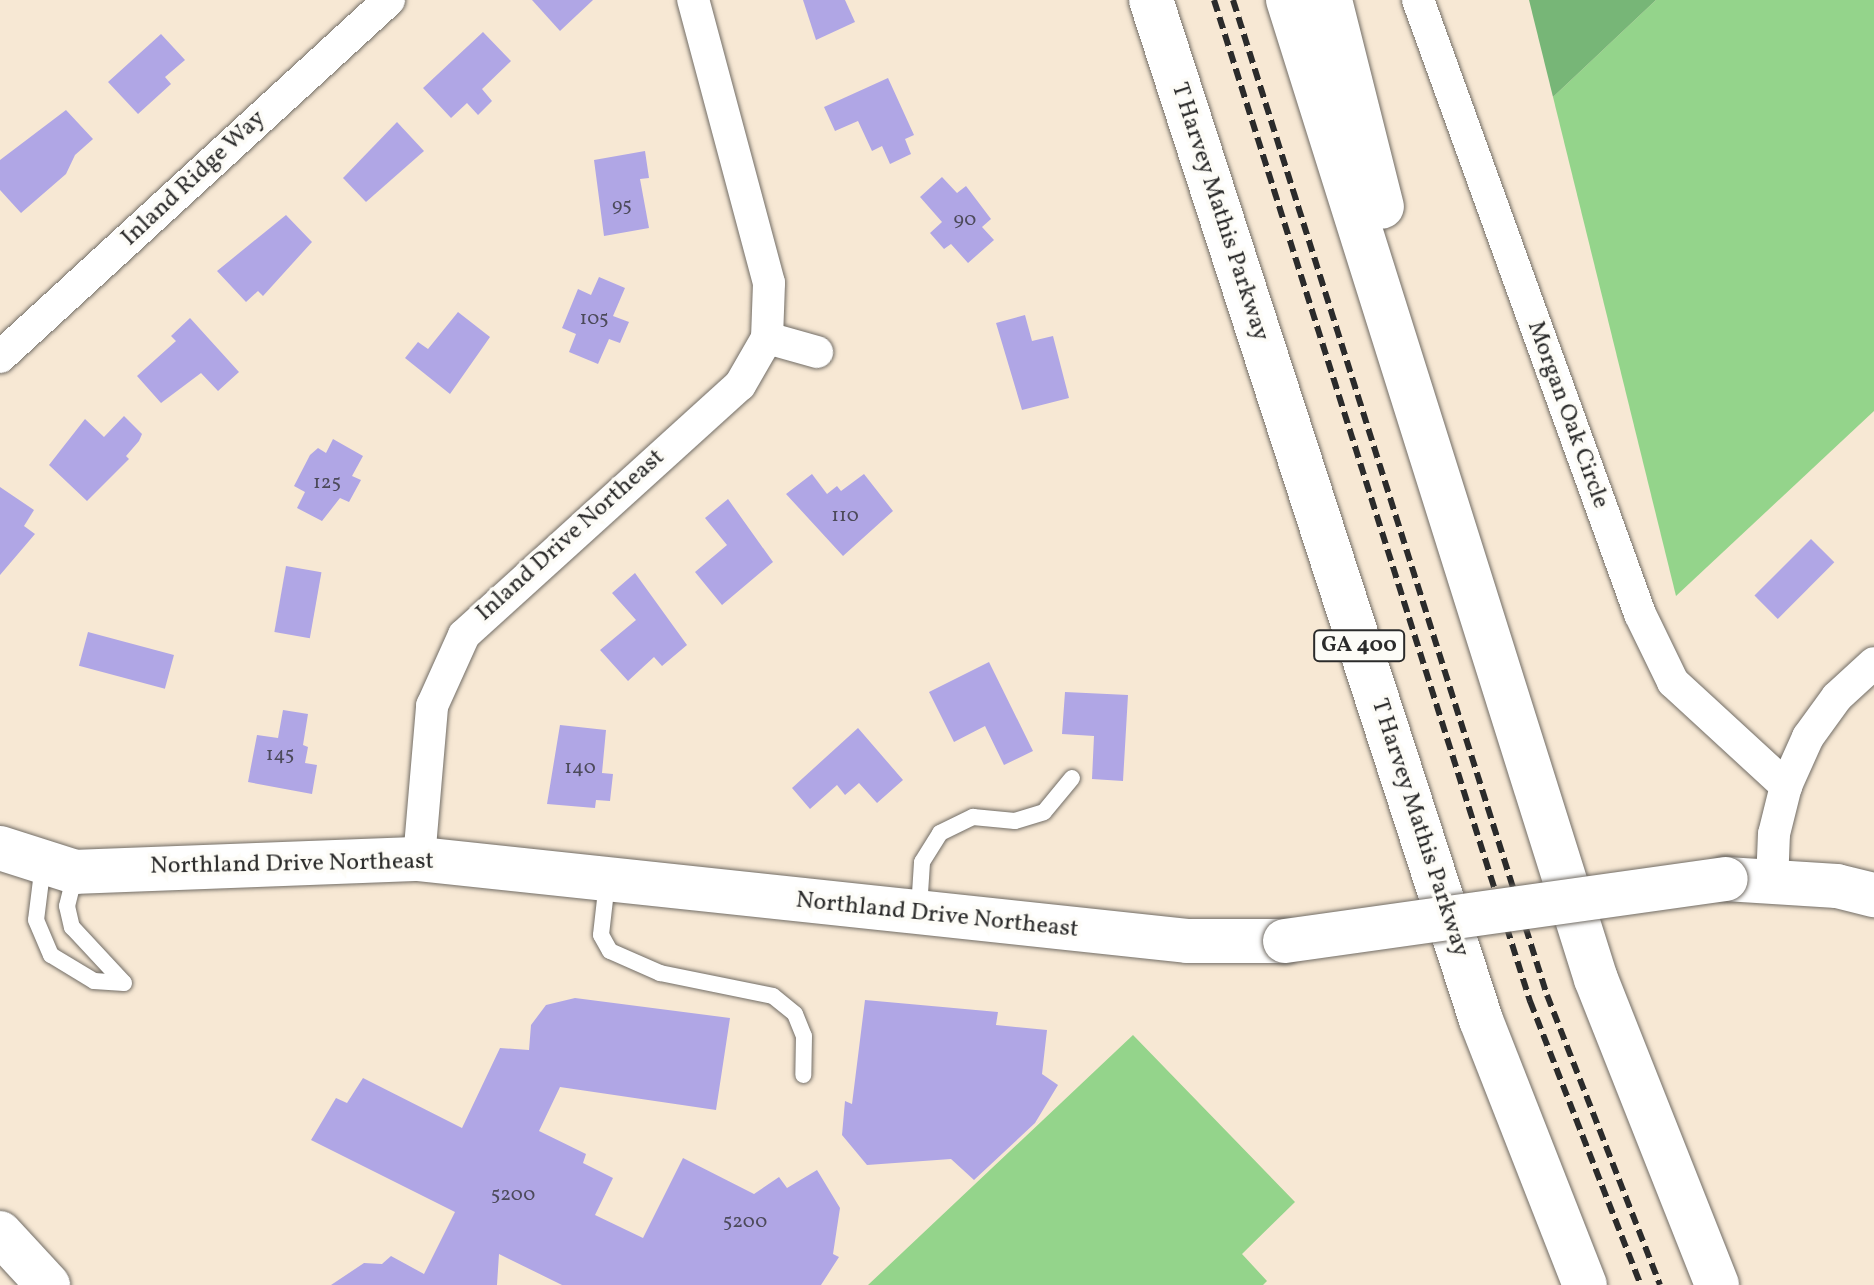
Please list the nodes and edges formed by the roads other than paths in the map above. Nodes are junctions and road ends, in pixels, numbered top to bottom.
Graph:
1 (389, 0) edge
2 (693, 0) edge
3 (1124, 0) edge
4 (1151, 0) edge
5 (1288, 0) edge
6 (1330, 0) edge
7 (1418, 0) edge
8 (1175, 78) junction
9 (767, 338) junction
10 (817, 352) dead end
11 (0, 357) edge
12 (1874, 663) edge
13 (1509, 702) junction
14 (1072, 778) dead end
15 (1786, 786) junction
16 (0, 848) edge
17 (419, 859) junction
18 (59, 868) junction
19 (607, 882) junction
20 (1772, 883) junction
21 (1874, 895) edge
22 (919, 914) junction
23 (803, 1075) dead end
24 (0, 1233) edge
25 (48, 1285) edge
26 (1585, 1285) edge
27 (1717, 1285) edge

1 - 11 street, Inland Ridge Way
2 - 9 street, Inland Drive Northeast
3 - 8 main road
4 - 8 main road, T Harvey Mathis Parkway / GA 400
5 - 13 main road
6 - 13 main road
7 - 15 street, Morgan Oak Circle
8 - 26 main road, T Harvey Mathis Parkway / GA 400
9 - 10 street
9 - 17 street, Inland Drive Northeast
12 - 15 street
13 - 27 main road
14 - 22 lane
15 - 20 street
16 - 18 main road, Northland Drive Northeast
17 - 18 main road, Northland Drive Northeast
17 - 19 main road, Northland Drive Northeast
18 - 18 lane
19 - 22 main road, Northland Drive Northeast
19 - 23 lane
20 - 21 main road, Northland Drive Northeast
20 - 22 main road, Northland Drive Northeast, bridge
24 - 25 main road

